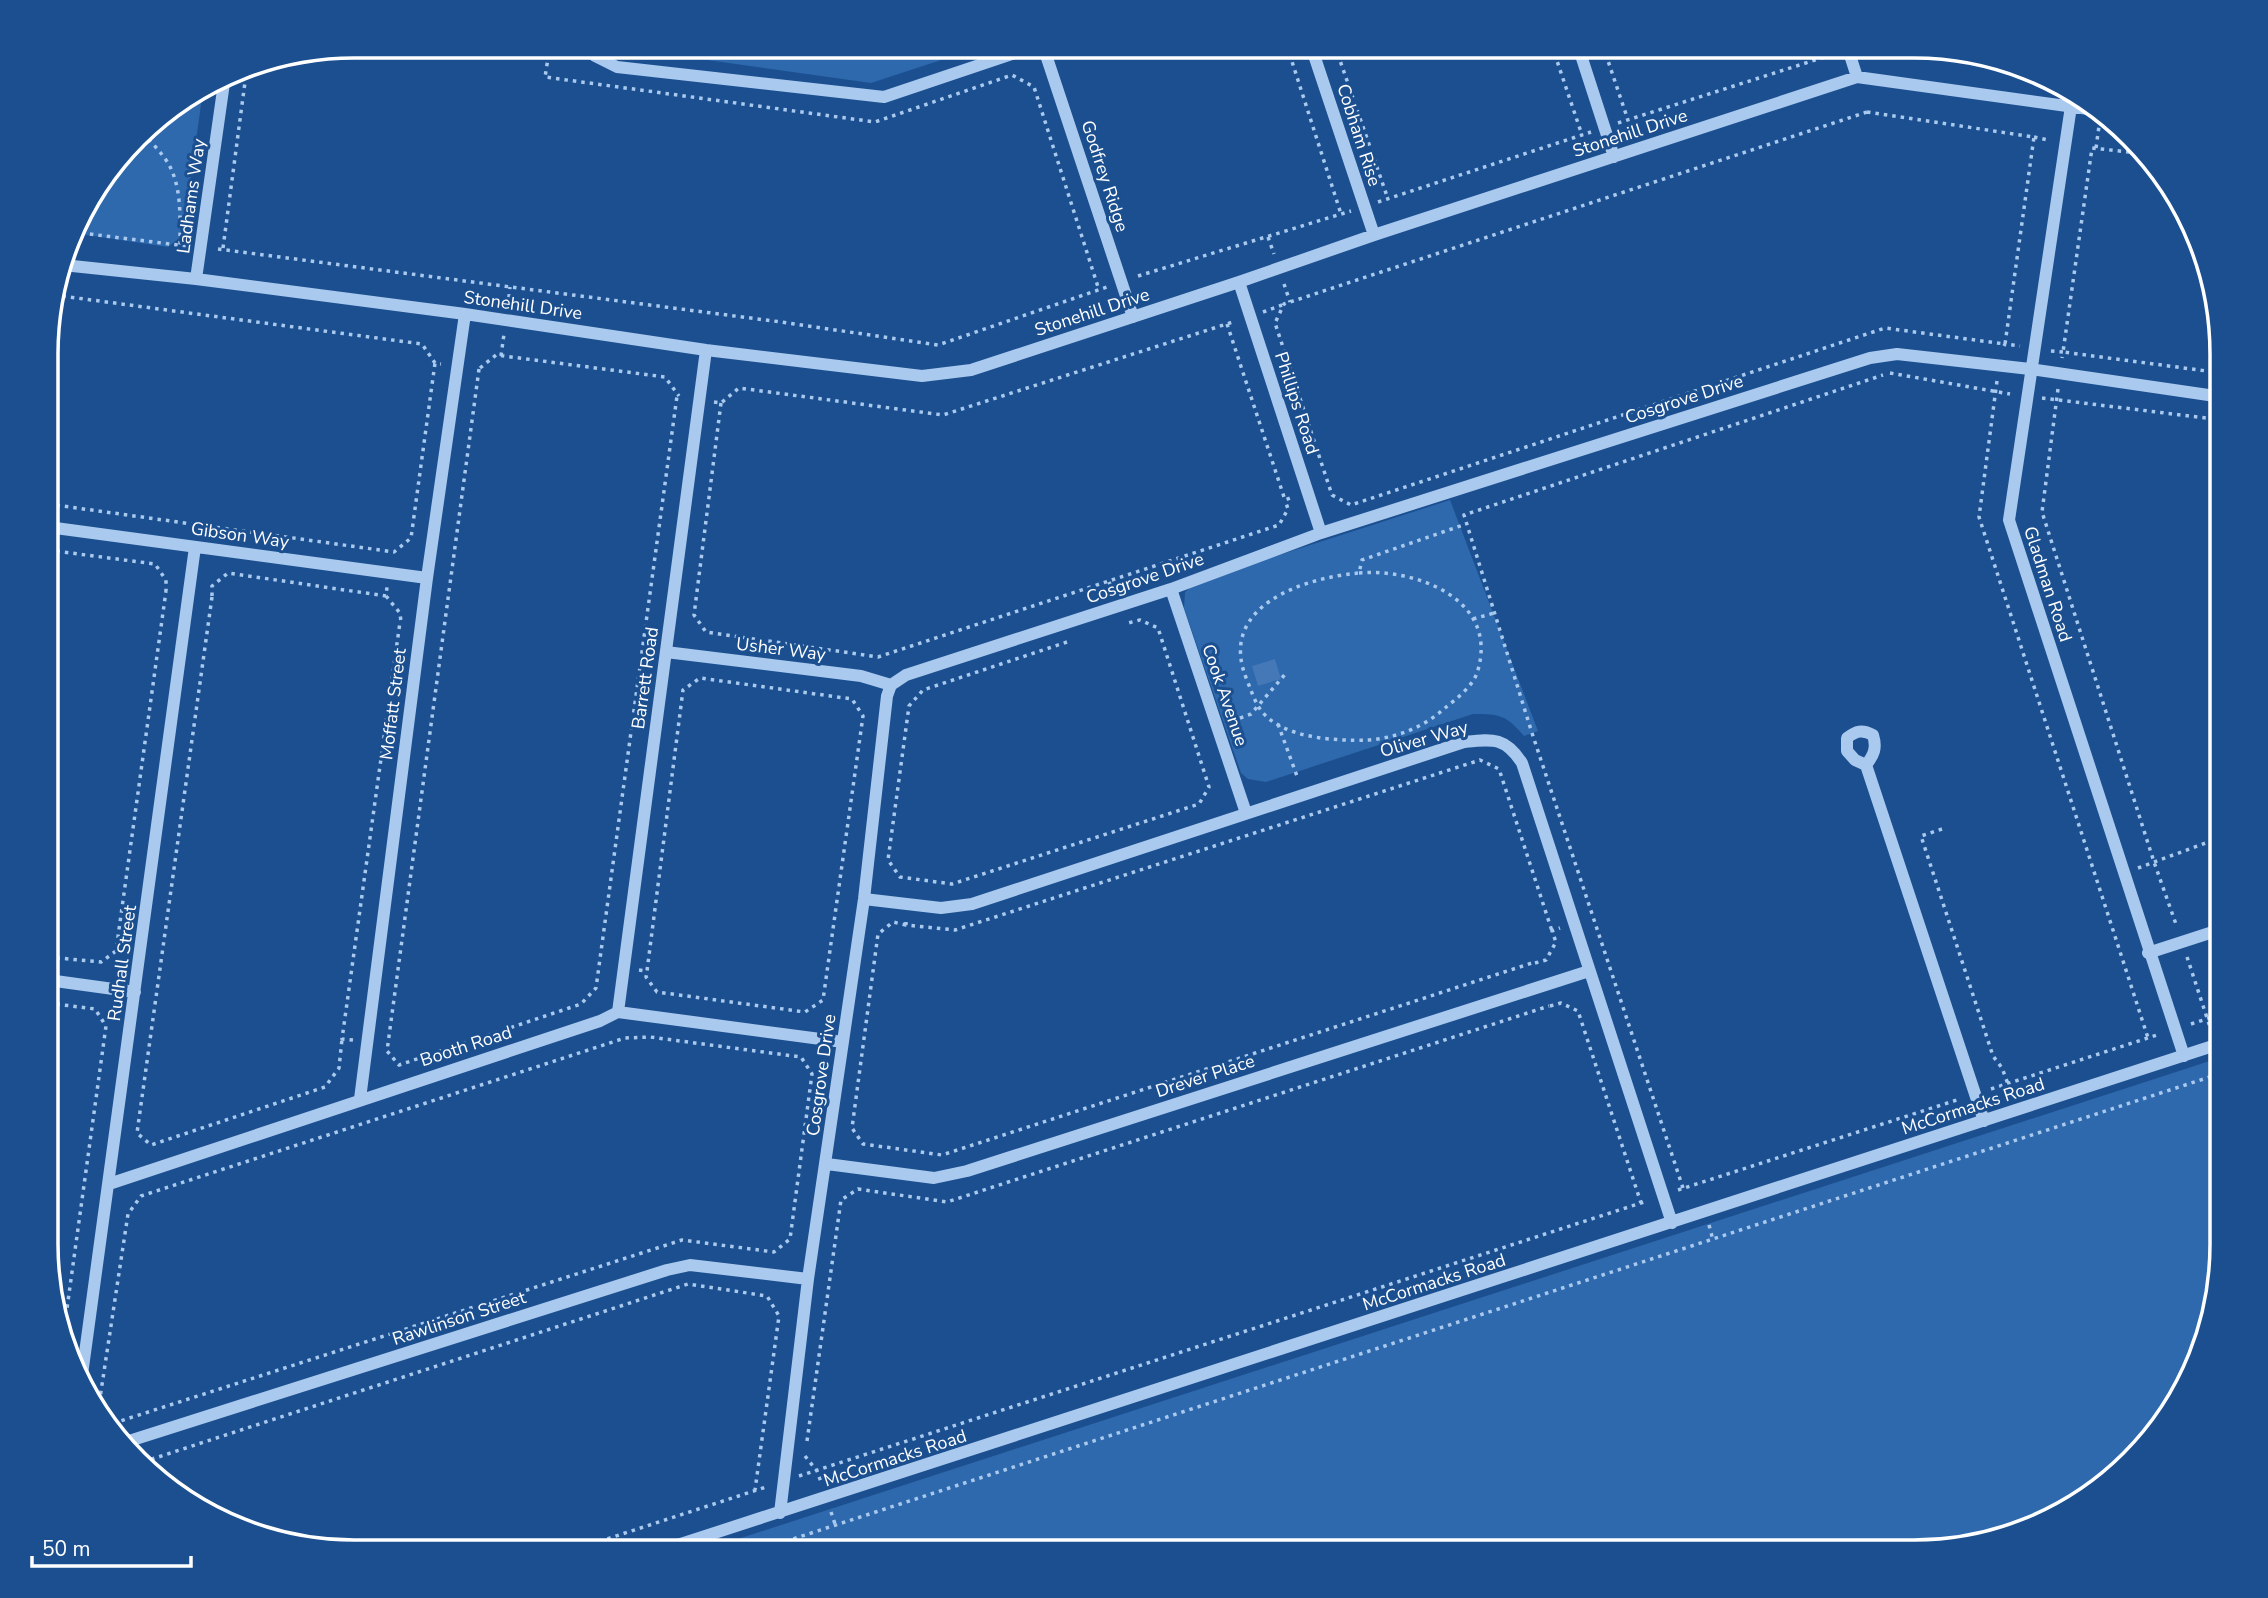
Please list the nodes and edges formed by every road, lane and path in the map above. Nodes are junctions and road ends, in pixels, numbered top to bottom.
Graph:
1 (548, 58) edge
2 (597, 58) edge
3 (1000, 58) edge
4 (1047, 58) edge
5 (1291, 58) edge
6 (1315, 58) edge
7 (1339, 58) edge
8 (1556, 58) edge
9 (1582, 58) edge
10 (1607, 58) edge
11 (1818, 58) edge
12 (1851, 58) edge
13 (1857, 77) junction
14 (246, 78) edge
15 (223, 88) edge
16 (2071, 104) edge
17 (2071, 107) junction
18 (2078, 108) edge
19 (150, 140) edge
20 (2130, 152) edge
21 (1614, 157) junction
22 (83, 233) edge
23 (1374, 235) junction
24 (180, 245) junction
25 (201, 247) junction
26 (223, 249) junction
27 (71, 266) edge
28 (196, 279) junction
29 (1121, 282) junction
30 (1239, 282) junction
31 (1099, 290) junction
32 (465, 314) junction
33 (1133, 317) junction
34 (1227, 324) dead end
35 (706, 349) junction
36 (435, 363) dead end
37 (480, 369) dead end
38 (2030, 369) junction
39 (2210, 371) edge
40 (1995, 391) junction
41 (2210, 395) edge
42 (677, 396) dead end
43 (2026, 396) junction
44 (2057, 399) junction
45 (721, 403) dead end
46 (2210, 418) edge
47 (1329, 485) junction
48 (1308, 492) junction
49 (1285, 500) junction
50 (58, 505) edge
51 (1466, 524) junction
52 (58, 528) edge
53 (1321, 533) junction
54 (195, 547) junction
55 (58, 551) edge
56 (389, 551) junction
57 (388, 573) junction
58 (1359, 573) junction
59 (427, 578) junction
60 (1110, 582) junction
61 (1171, 589) junction
62 (166, 591) junction
63 (189, 593) junction
64 (212, 597) junction
65 (1118, 606) junction
66 (1494, 612) junction
67 (1473, 619) junction
68 (400, 622) dead end
69 (1074, 640) dead end
70 (666, 652) junction
71 (1287, 672) dead end
72 (891, 685) junction
73 (1258, 705) junction
74 (1278, 724) junction
75 (1216, 726) junction
76 (1866, 765) dead end
77 (1303, 794) junction
78 (1246, 813) junction
79 (1942, 829) dead end
80 (2210, 841) edge
81 (2154, 862) junction
82 (2123, 874) junction
83 (864, 899) junction
84 (908, 904) junction
85 (1593, 918) junction
86 (1574, 924) junction
87 (906, 925) junction
88 (1552, 931) junction
89 (2210, 933) edge
90 (2182, 942) junction
91 (2148, 953) junction
92 (58, 958) edge
93 (1535, 962) junction
94 (599, 966) junction
95 (624, 968) junction
96 (647, 971) junction
97 (1589, 971) junction
98 (58, 981) edge
99 (1543, 986) junction
100 (135, 992) junction
101 (58, 1004) edge
102 (1549, 1006) junction
103 (618, 1012) junction
104 (2210, 1018) edge
105 (2207, 1019) junction
106 (2210, 1025) edge
107 (2174, 1030) junction
108 (2148, 1038) junction
109 (342, 1039) junction
110 (367, 1041) junction
111 (843, 1042) junction
112 (388, 1043) junction
113 (2210, 1047) edge
114 (2183, 1056) junction
115 (2210, 1077) edge
116 (2008, 1084) junction
117 (1975, 1094) junction
118 (360, 1100) junction
119 (1984, 1121) junction
120 (827, 1164) junction
121 (108, 1184) junction
122 (1683, 1188) junction
123 (1663, 1196) junction
124 (1642, 1203) junction
125 (1672, 1223) junction
126 (808, 1279) junction
127 (66, 1314) edge
128 (84, 1366) edge
129 (100, 1397) edge
130 (118, 1422) edge
131 (132, 1440) edge
132 (151, 1459) edge
133 (817, 1471) junction
134 (785, 1481) junction
135 (755, 1491) junction
136 (780, 1513) junction
137 (604, 1540) edge
138 (694, 1540) edge
139 (790, 1540) edge

1 - 31 path
2 - 3 street
4 - 29 street, Godfrey Ridge
5 - 29 path
6 - 23 street, Cobham Rise
7 - 8 path
9 - 21 street
10 - 11 path
12 - 13 street
13 - 17 street, Stonehill Drive
13 - 21 street, Stonehill Drive
14 - 26 path
15 - 25 street, Ladhams Way
16 - 17 street, Gladman Road
17 - 18 street, Stonehill Drive
17 - 38 street, Gladman Road
19 - 24 path
20 - 39 path
21 - 23 street, Stonehill Drive
22 - 24 path
23 - 30 street, Stonehill Drive
24 - 25 path
25 - 26 path
25 - 28 street, Ladhams Way
26 - 31 path
27 - 28 street, Stonehill Drive
28 - 32 street, Stonehill Drive
29 - 31 path
29 - 33 street, Godfrey Ridge
30 - 33 street, Stonehill Drive
30 - 48 street, Phillips Road
32 - 35 street, Stonehill Drive
32 - 59 street, Moffatt Street
33 - 35 street, Stonehill Drive
34 - 49 path
35 - 70 street, Barrett Road
36 - 56 path
37 - 112 path
38 - 41 street, Cosgrove Drive
38 - 43 street, Gladman Road
38 - 53 street, Cosgrove Drive
40 - 43 path
40 - 51 path
40 - 108 path
42 - 94 path
43 - 44 path
43 - 82 street, Gladman Road
44 - 46 path
44 - 81 path
45 - 60 path
47 - 47 path
47 - 48 path
48 - 49 path
48 - 53 street, Phillips Road
49 - 60 path
50 - 56 path
51 - 58 path
51 - 66 path
52 - 54 street, Gibson Way
53 - 61 street, Cosgrove Drive
54 - 57 street, Gibson Way
54 - 63 street, Rudhall Street
55 - 62 path
56 - 57 path
57 - 59 street, Gibson Way
57 - 64 path
58 - 67 path
58 - 73 path
59 - 110 street, Moffatt Street
60 - 65 path
61 - 65 street, Cosgrove Drive
61 - 75 street, Cook Avenue
62 - 63 path
62 - 92 path
63 - 64 path
63 - 100 street, Rudhall Street
64 - 109 path
65 - 69 path
65 - 72 street, Cosgrove Drive
66 - 67 path
66 - 85 path
67 - 74 path
68 - 109 path
70 - 72 street, Usher Way
70 - 95 street, Barrett Road
71 - 73 path
72 - 83 street, Cosgrove Drive
73 - 74 path
73 - 75 path
74 - 77 path
75 - 78 street, Cook Avenue
76 - 117 street
77 - 78 street, Oliver Way
77 - 86 street, Oliver Way
78 - 84 street, Oliver Way
79 - 116 path
80 - 81 path
81 - 82 path
81 - 90 path
82 - 91 street, Gladman Road
83 - 84 street, Oliver Way
83 - 111 street, Cosgrove Drive
84 - 87 path
85 - 86 path
85 - 122 path
86 - 88 path
86 - 97 street, Oliver Way
87 - 88 path
87 - 93 path
88 - 93 path
89 - 90 street
90 - 91 street
90 - 105 path
91 - 107 street, Gladman Road
93 - 99 path
94 - 95 path
94 - 112 path
95 - 96 path
95 - 103 street, Barrett Road
96 - 96 path
97 - 99 street, Drever Place
97 - 123 street, Oliver Way
98 - 100 street
99 - 102 path
99 - 120 street, Drever Place
100 - 121 street, Rudhall Street
101 - 127 path
102 - 124 path
102 - 133 path
103 - 111 street
103 - 118 street, Booth Road
104 - 105 path
105 - 106 path
105 - 107 path
107 - 108 path
107 - 114 street, Gladman Road
108 - 116 path
109 - 110 path
110 - 112 path
110 - 118 street, Moffatt Street
111 - 120 street, Cosgrove Drive
113 - 114 street, McCormacks Road
114 - 119 street, McCormacks Road
115 - 139 path
116 - 117 path
117 - 119 street
117 - 122 path
118 - 121 street, Booth Road
119 - 125 street, McCormacks Road
120 - 126 street, Cosgrove Drive
121 - 128 street, Rudhall Street
122 - 123 path
123 - 124 path
123 - 125 street, Oliver Way
124 - 133 path
125 - 136 street, McCormacks Road
126 - 131 street, Rawlinson Street
126 - 134 street, Cosgrove Drive
129 - 130 path
132 - 135 path
133 - 134 path
134 - 135 path
134 - 136 street, Cosgrove Drive
135 - 137 path
136 - 138 street, McCormacks Road

